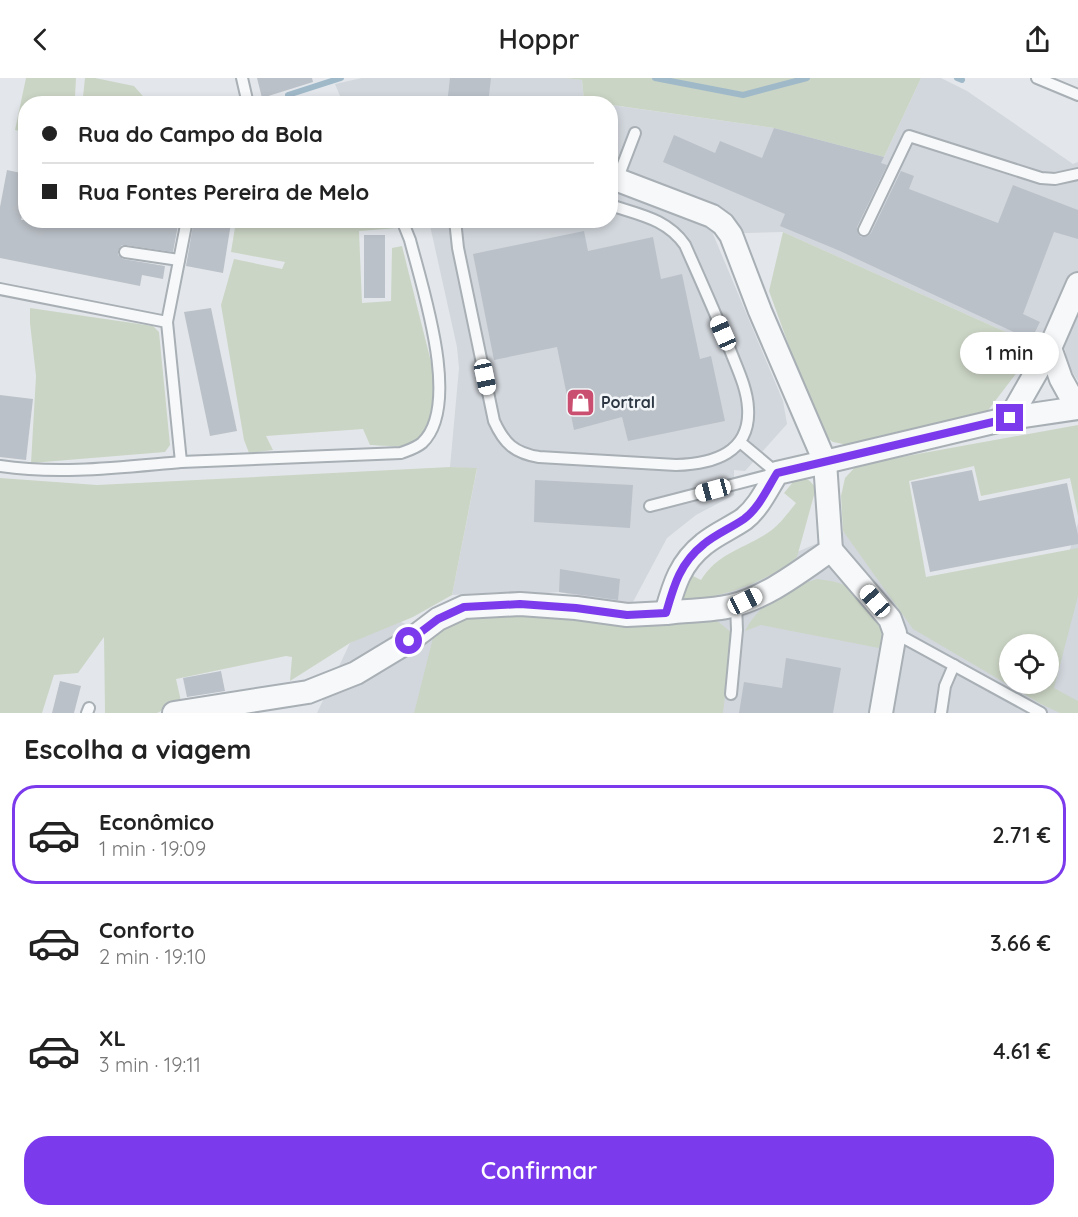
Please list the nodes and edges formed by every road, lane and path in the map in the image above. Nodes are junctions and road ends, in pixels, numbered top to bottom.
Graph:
1 (242, 78) edge
2 (1037, 78) edge
3 (1078, 95) edge
4 (247, 96) edge
5 (635, 133) dead end
6 (618, 169) edge
7 (1078, 174) edge
8 (618, 180) edge
9 (618, 208) edge
10 (185, 228) edge
11 (405, 228) edge
12 (456, 228) edge
13 (864, 231) dead end
14 (124, 252) dead end
15 (179, 260) junction
16 (1078, 284) edge
17 (0, 289) edge
18 (168, 322) junction
19 (1050, 348) junction
20 (1078, 408) edge
21 (1010, 418) junction
22 (740, 442) junction
23 (182, 462) junction
24 (825, 462) junction
25 (0, 466) edge
26 (777, 473) junction
27 (650, 506) dead end
28 (831, 550) junction
29 (736, 604) junction
30 (666, 613) junction
31 (895, 633) junction
32 (954, 665) junction
33 (730, 694) dead end
34 (174, 713) edge
35 (881, 713) edge
36 (941, 713) edge
37 (1041, 713) edge

1 - 4 lane
2 - 3 lane
5 - 6 lane
7 - 13 lane
8 - 24 street
9 - 22 lane
10 - 15 lane
11 - 23 lane
12 - 22 lane
14 - 15 lane
15 - 18 lane
16 - 19 street
17 - 18 lane
18 - 23 lane
19 - 20 street
19 - 21 street
20 - 21 street
21 - 24 street
22 - 26 lane
23 - 25 lane
24 - 26 street
24 - 28 street
26 - 27 lane
26 - 30 street
28 - 29 street
28 - 31 street
29 - 30 street
29 - 33 lane
30 - 34 street
31 - 32 lane
31 - 35 street
32 - 36 lane
32 - 37 lane

